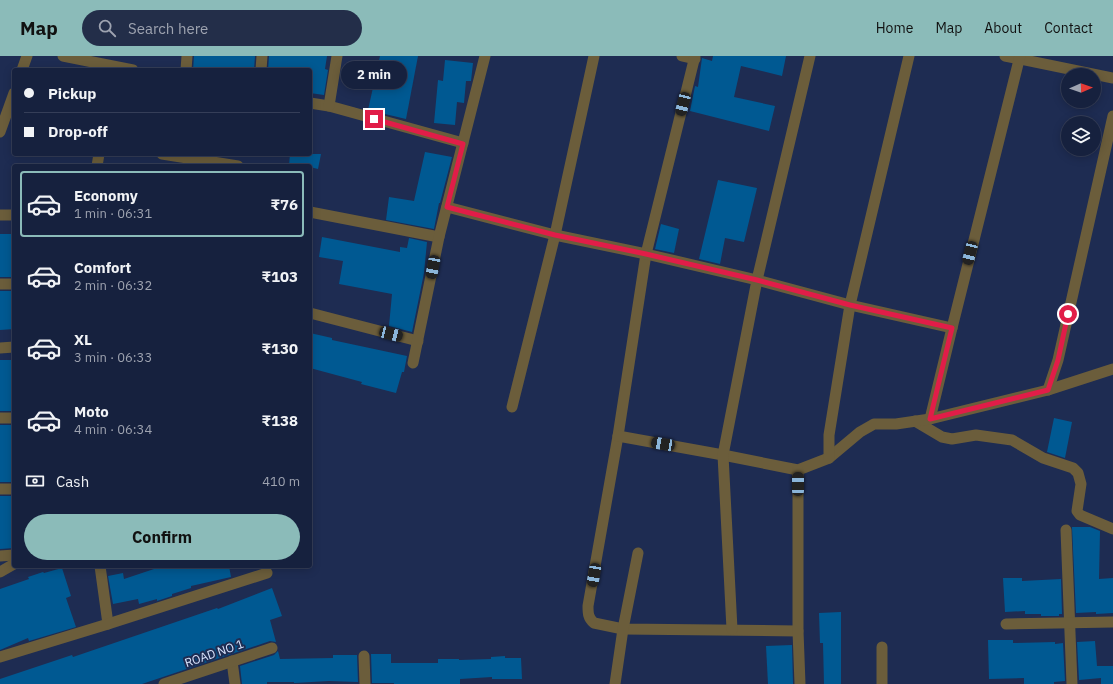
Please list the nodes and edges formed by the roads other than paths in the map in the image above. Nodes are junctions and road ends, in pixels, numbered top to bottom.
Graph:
1 (28, 56) edge
2 (63, 56) edge
3 (187, 56) edge
4 (262, 56) edge
5 (337, 56) edge
6 (485, 56) edge
7 (594, 56) edge
8 (682, 56) edge
9 (810, 56) edge
10 (909, 56) edge
11 (1005, 56) edge
12 (695, 58) edge
13 (1019, 58) edge
14 (114, 64) edge
15 (23, 68) edge
16 (127, 68) edge
17 (186, 68) edge
18 (261, 68) edge
19 (1113, 78) edge
20 (12, 99) edge
21 (312, 103) edge
22 (329, 106) junction
23 (1113, 116) edge
24 (0, 132) edge
25 (463, 144) junction
26 (175, 156) edge
27 (225, 164) edge
28 (447, 207) junction
29 (312, 212) edge
30 (0, 215) edge
31 (12, 215) edge
32 (555, 235) junction
33 (439, 237) junction
34 (646, 254) junction
35 (757, 280) junction
36 (0, 284) edge
37 (12, 284) edge
38 (850, 305) junction
39 (312, 314) edge
40 (952, 328) junction
41 (418, 341) junction
42 (12, 347) edge
43 (0, 348) edge
44 (413, 363) dead end
45 (1113, 369) edge
46 (1048, 390) junction
47 (512, 407) dead end
48 (0, 418) edge
49 (12, 418) edge
50 (930, 419) junction
51 (915, 421) junction
52 (618, 436) junction
53 (723, 455) junction
54 (829, 458) junction
55 (798, 470) junction
56 (12, 488) edge
57 (0, 489) edge
58 (1113, 528) edge
59 (1066, 530) dead end
60 (638, 553) dead end
61 (12, 555) edge
62 (0, 556) edge
63 (12, 565) edge
64 (100, 568) edge
65 (0, 572) edge
66 (267, 573) dead end
67 (1113, 622) edge
68 (1070, 623) junction
69 (108, 624) junction
70 (1006, 624) dead end
71 (623, 629) junction
72 (732, 629) junction
73 (798, 631) junction
74 (882, 647) dead end
75 (272, 648) dead end
76 (364, 656) dead end
77 (0, 657) edge
78 (232, 660) junction
79 (164, 684) edge
80 (234, 684) edge
81 (365, 684) edge
82 (616, 684) edge
83 (800, 684) edge
84 (882, 684) edge
85 (1072, 684) edge

1 - 15 street
2 - 14 street
3 - 17 street
4 - 18 street
5 - 22 street
6 - 25 street
7 - 32 street
8 - 12 street
9 - 35 street
10 - 38 street
11 - 13 street
12 - 34 street
13 - 19 street
13 - 40 street
14 - 16 street
20 - 24 street
21 - 22 street
22 - 25 street
23 - 46 street
25 - 28 street
26 - 27 street
28 - 32 street
28 - 33 street
29 - 33 street
30 - 31 street
32 - 34 street
32 - 47 street
33 - 41 street
34 - 35 street
34 - 52 street
35 - 38 street
35 - 53 street
36 - 37 street
38 - 40 street
38 - 54 street
39 - 41 street
40 - 50 street
41 - 44 street
42 - 43 street
45 - 46 street
46 - 50 street
48 - 49 street
50 - 51 street
51 - 54 street
51 - 58 street
52 - 53 street
52 - 71 street
53 - 55 street
53 - 72 street
54 - 55 street
55 - 73 street
56 - 57 street
59 - 68 street
60 - 71 street
61 - 62 street
63 - 65 street
64 - 69 street
66 - 69 street
67 - 68 street
68 - 70 street
68 - 85 street
69 - 77 street
71 - 72 street
71 - 82 street
72 - 73 street
73 - 83 street
74 - 84 street
75 - 78 street, ROAD NO 1
76 - 81 street
78 - 79 street, ROAD NO 1
78 - 80 street

